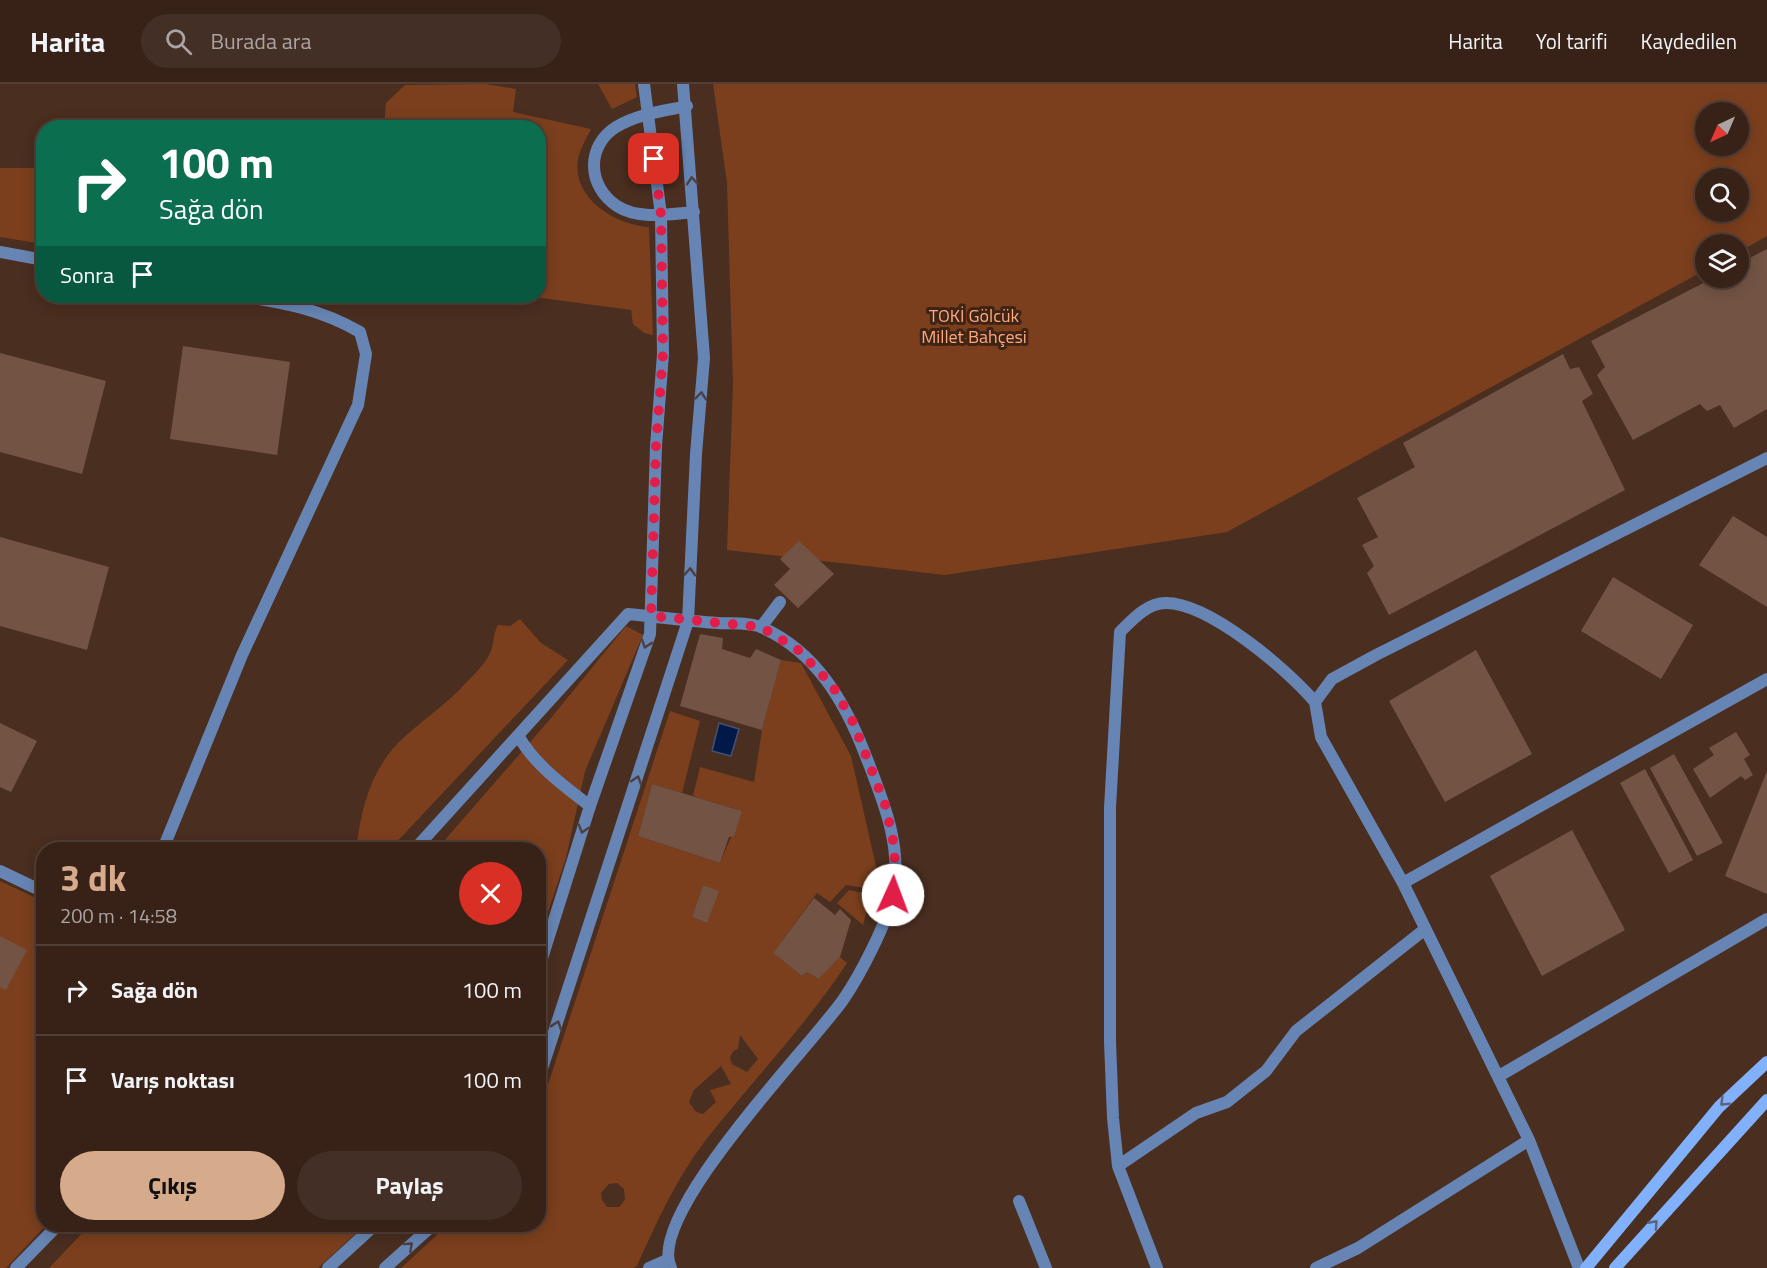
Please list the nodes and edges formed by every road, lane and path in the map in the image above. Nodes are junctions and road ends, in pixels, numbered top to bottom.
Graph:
1 (644, 84) edge
2 (684, 84) edge
3 (687, 106) junction
4 (648, 114) junction
5 (694, 212) junction
6 (661, 215) junction
7 (0, 252) edge
8 (36, 259) edge
9 (281, 303) edge
10 (1767, 458) edge
11 (780, 602) dead end
12 (651, 616) junction
13 (688, 621) junction
14 (761, 627) junction
15 (1767, 679) edge
16 (1315, 702) junction
17 (519, 737) junction
18 (590, 806) junction
19 (167, 842) edge
20 (422, 842) edge
21 (0, 871) edge
22 (1403, 883) junction
23 (36, 888) edge
24 (1767, 919) edge
25 (1424, 930) junction
26 (546, 946) edge
27 (546, 1056) edge
28 (1767, 1062) edge
29 (1499, 1076) junction
30 (1767, 1100) edge
31 (1529, 1140) junction
32 (1118, 1166) junction
33 (1019, 1201) dead end
34 (51, 1232) edge
35 (367, 1232) edge
36 (425, 1232) edge
37 (669, 1264) edge
38 (16, 1268) edge
39 (328, 1268) edge
40 (385, 1268) edge
41 (649, 1268) edge
42 (1046, 1268) edge
43 (1157, 1268) edge
44 (1316, 1268) edge
45 (1579, 1268) edge
46 (1586, 1268) edge
47 (1615, 1268) edge

1 - 4 street
2 - 3 street
3 - 4 street
5 -> 3 street
4 - 6 street
4 - 6 street
5 - 6 street
13 -> 5 street
6 - 12 street
7 - 8 street
9 - 19 street
10 - 16 street
11 - 14 street
12 - 13 street
12 - 17 street
12 -> 18 street
13 - 14 street
27 -> 13 street
14 - 37 street
15 - 22 street
16 - 22 street
16 - 32 street
17 - 18 street
17 - 20 street
18 -> 26 street
21 - 23 street
22 - 25 street
24 - 29 street
25 - 29 street
25 - 32 street
28 -> 46 main road
29 - 31 street
47 -> 30 main road
31 - 44 street
31 - 45 street
32 - 43 street
33 - 42 street
34 - 38 street
35 - 39 street
40 -> 36 street
37 - 41 street

